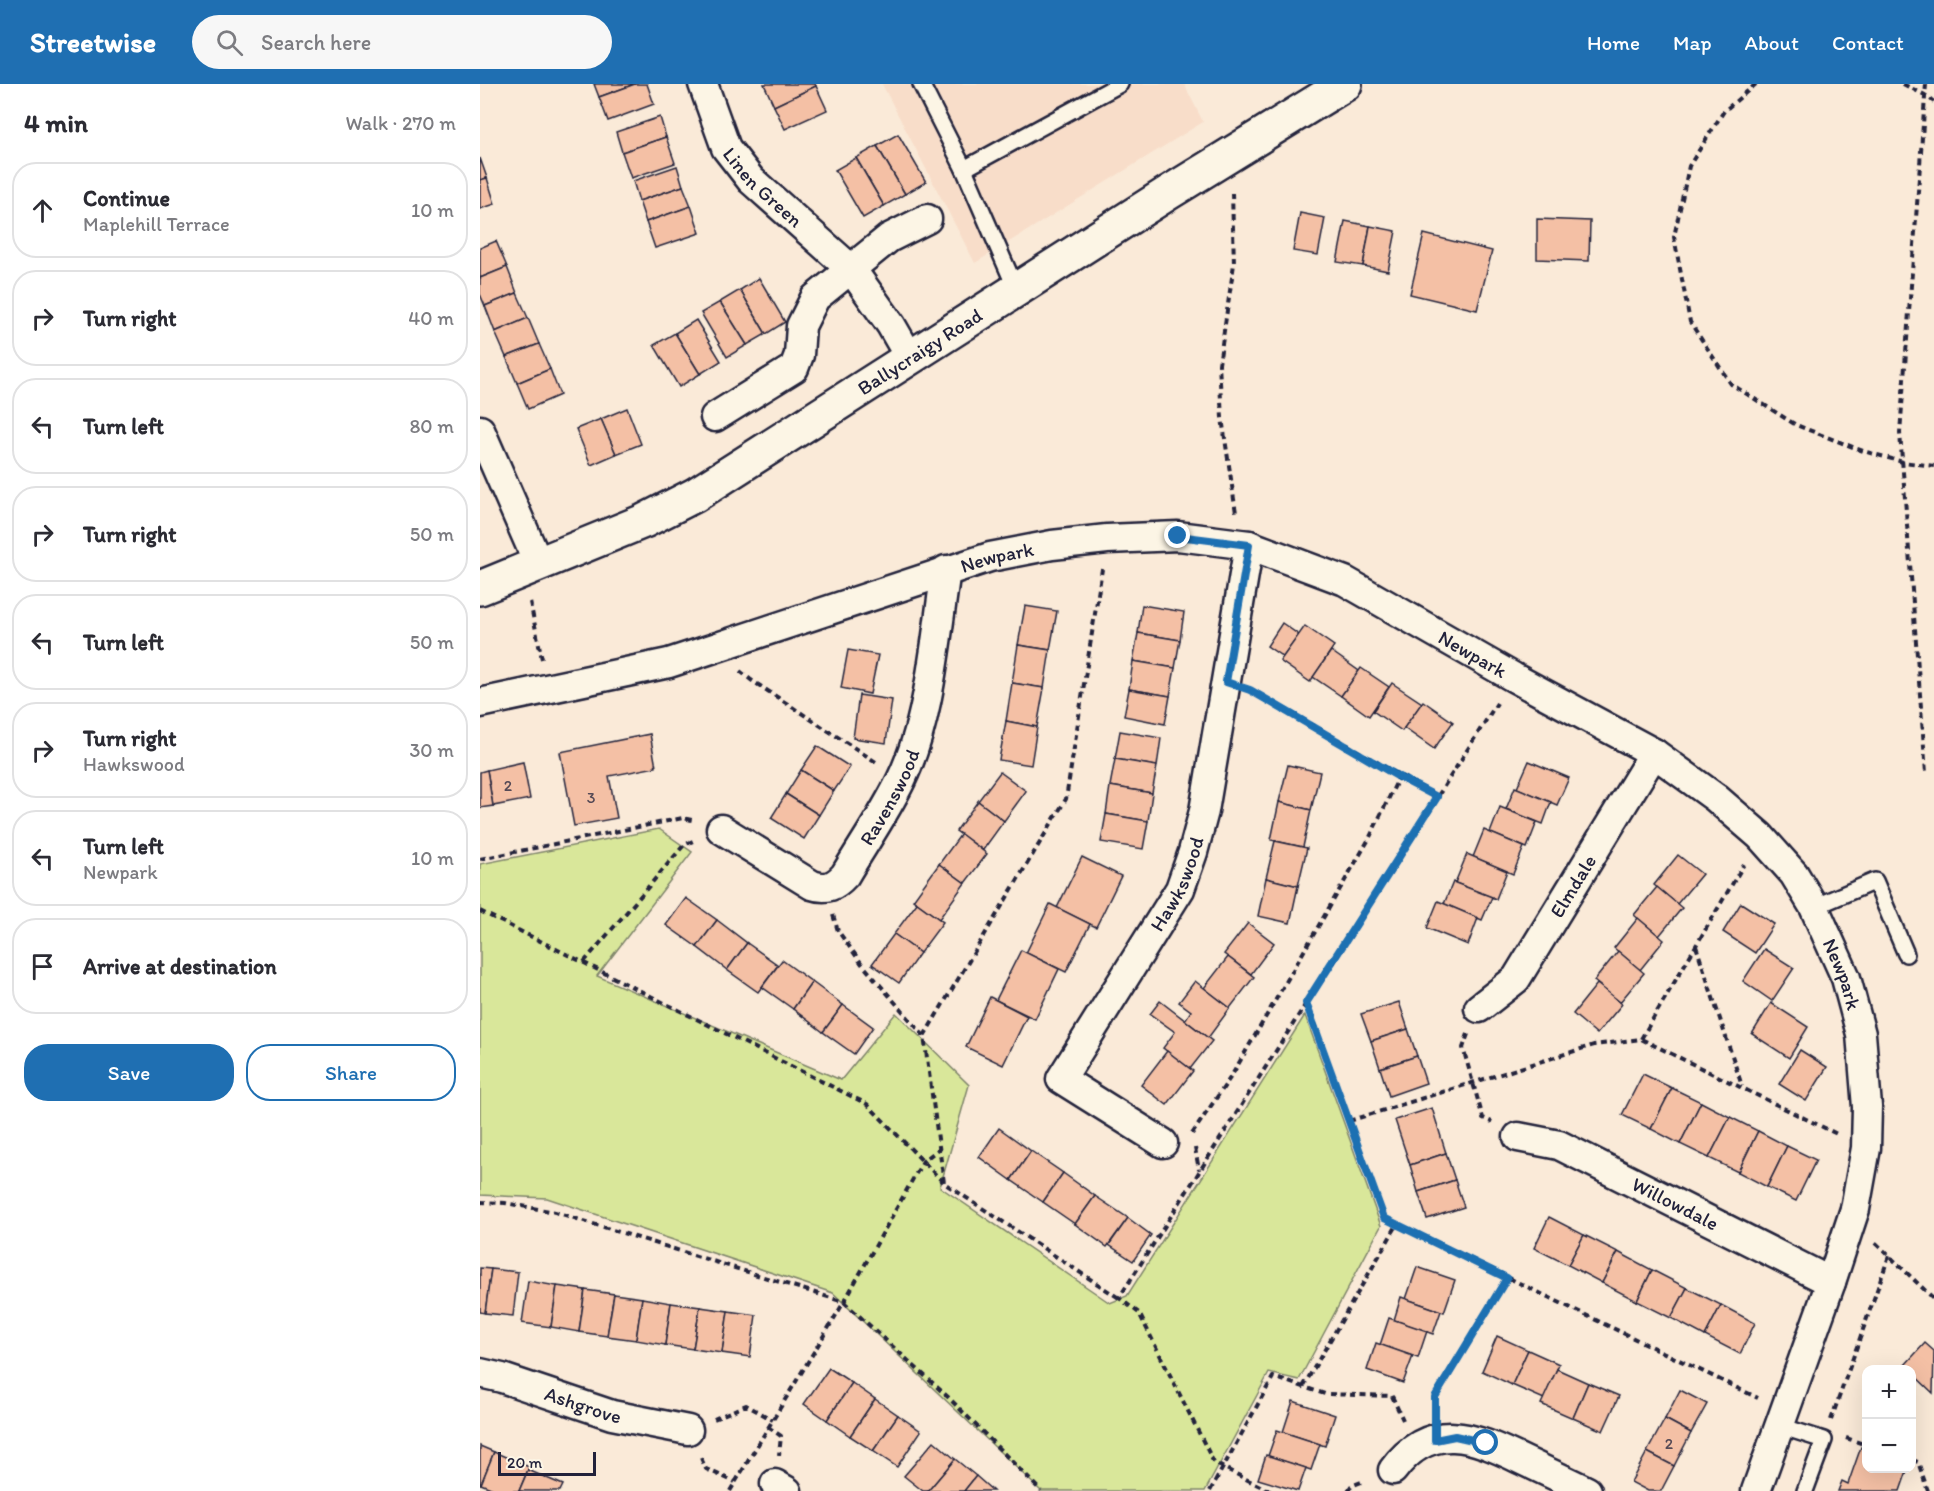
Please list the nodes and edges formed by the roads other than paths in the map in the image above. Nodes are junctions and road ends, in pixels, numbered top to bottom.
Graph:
1 (703, 84) edge
2 (921, 84) edge
3 (1120, 84) edge
4 (1345, 84) edge
5 (964, 169) junction
6 (927, 219) dead end
7 (852, 270) junction
8 (1016, 289) junction
9 (910, 358) junction
10 (716, 417) dead end
11 (480, 430) edge
12 (491, 488) edge
13 (1242, 544) junction
14 (531, 568) junction
15 (946, 570) junction
16 (480, 588) edge
17 (480, 702) edge
18 (1654, 753) junction
19 (721, 829) road end
20 (1814, 907) junction
21 (1906, 954) dead end
22 (1479, 1008) road end
23 (1518, 1137) road end
24 (1163, 1143) dead end
25 (1831, 1282) junction
26 (480, 1373) edge
27 (1783, 1419) junction
28 (688, 1430) road end
29 (1393, 1470) dead end
30 (1587, 1491) edge
31 (1756, 1491) edge
32 (1805, 1491) edge

1 - 7 street, Linen Green
2 - 5 lane
3 - 5 lane
4 - 8 main road, Ballycraigy Road
5 - 8 lane
6 - 7 street
7 - 9 street, Linen Green
7 - 10 street
8 - 9 main road, Ballycraigy Road
9 - 14 main road, Ballycraigy Road
11 - 12 street
12 - 14 street
13 - 15 street, Newpark
13 - 18 street, Newpark
13 - 24 street, Hawkswood
14 - 16 main road, Ballycraigy Road
15 - 17 street, Newpark
15 - 19 street, Ravenswood
18 - 20 street, Newpark
18 - 22 street, Elmdale
20 - 21 lane
20 - 25 street, Newpark
23 - 25 street, Willowdale
25 - 27 street, Newpark
26 - 28 street, Ashgrove
27 - 31 street, Newpark
27 - 32 lane
29 - 30 street

